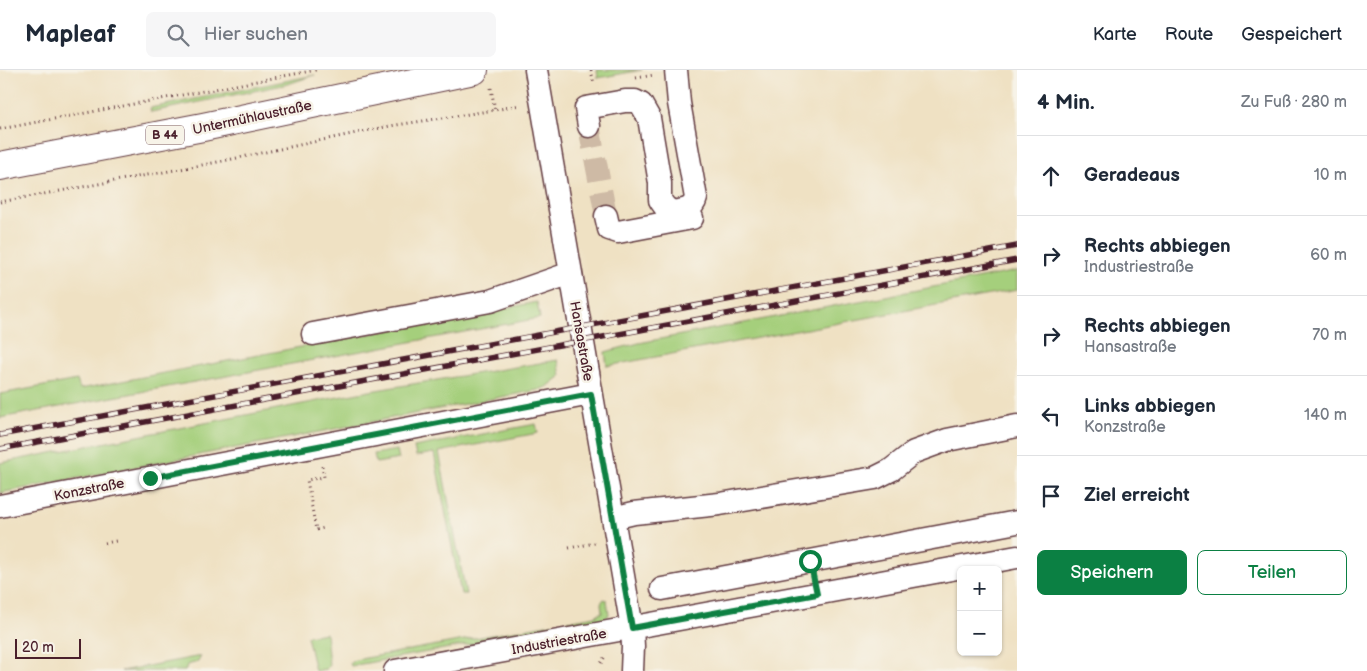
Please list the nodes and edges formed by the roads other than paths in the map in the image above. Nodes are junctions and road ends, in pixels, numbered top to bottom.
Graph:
1 (474, 70) edge
2 (536, 70) edge
3 (676, 70) edge
4 (684, 70) edge
5 (589, 126) tunnel mouth
6 (0, 166) edge
7 (606, 216) tunnel mouth
8 (571, 273) junction
9 (313, 334) dead end
10 (591, 394) junction
11 (1017, 426) edge
12 (0, 506) edge
13 (623, 515) junction
14 (1017, 522) edge
15 (1017, 556) edge
16 (810, 561) junction
17 (662, 589) dead end
18 (817, 594) junction
19 (632, 628) junction
20 (396, 671) edge
21 (632, 671) edge

1 - 6 main road, Untermühlaustraße / B 44
2 - 8 street, Hansastraße
3 - 5 street
4 - 7 street
8 - 9 street
8 - 10 street, Hansastraße
10 - 12 street, Konzstraße
10 - 13 street, Hansastraße
11 - 13 street
13 - 19 street, Hansastraße
14 - 16 street
15 - 18 street, Industriestraße
16 - 17 street
16 - 18 street
18 - 19 street, Industriestraße
19 - 20 street, Industriestraße
19 - 21 street, Hansastraße

